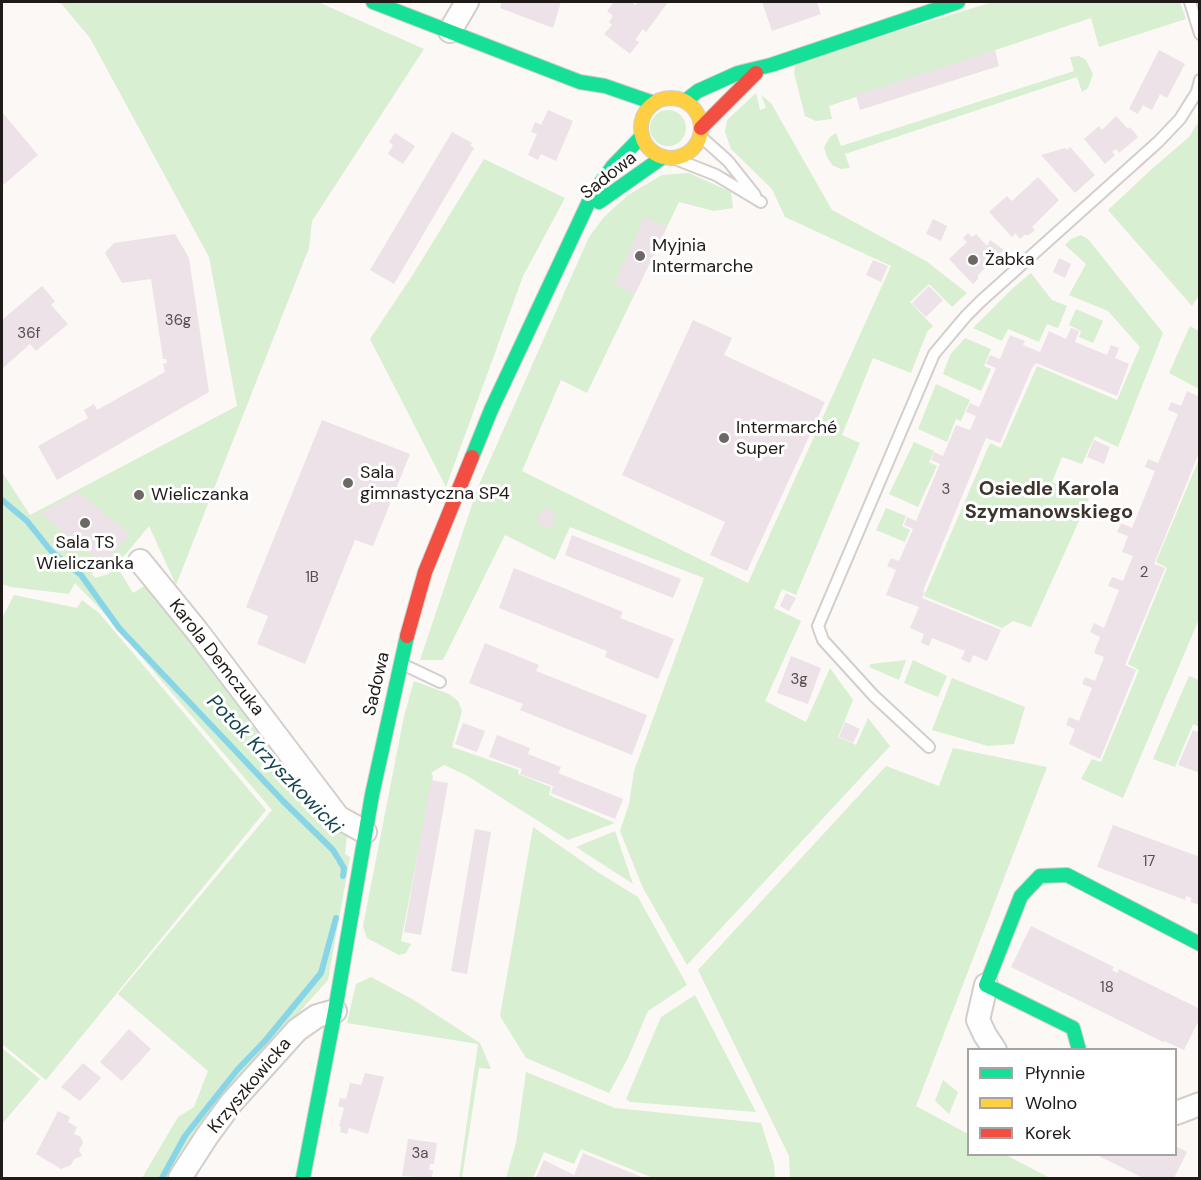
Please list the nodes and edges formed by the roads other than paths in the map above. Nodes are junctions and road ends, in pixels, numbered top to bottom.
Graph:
1 (373, 2) edge
2 (467, 2) edge
3 (958, 2) edge
4 (1190, 2) edge
5 (450, 31) junction
6 (1200, 34) edge
7 (761, 68) junction
8 (1200, 80) edge
9 (580, 82) junction
10 (599, 100) dead end
11 (685, 101) junction
12 (654, 103) junction
13 (626, 120) dead end
14 (641, 132) junction
15 (701, 132) junction
16 (668, 157) junction
17 (579, 225) junction
18 (140, 561) dead end
19 (400, 663) junction
20 (440, 682) dead end
21 (929, 747) dead end
22 (365, 832) junction
23 (1200, 944) edge
24 (987, 985) junction
25 (335, 1011) junction
26 (994, 1048) edge
27 (1078, 1048) edge
28 (1200, 1104) edge
29 (1177, 1113) edge
30 (180, 1179) edge
31 (303, 1179) edge

1 - 5 street
2 - 5 street
3 - 7 street
4 - 6 lane
5 - 9 street
7 - 11 street
7 - 15 street
8 - 21 lane
9 - 10 street
9 - 12 street
11 - 12 street
11 - 15 street
12 - 14 street
13 - 14 street
14 - 16 street
14 - 17 street, Sadowa
15 - 16 street
15 - 16 lane
16 - 17 street, Sadowa
17 - 19 street, Sadowa
18 - 22 street, Karola Demczuka
19 - 20 lane
19 - 22 street, Sadowa
22 - 25 street, Sadowa
23 - 24 street
24 - 26 street
24 - 27 street
25 - 30 street, Krzyszkowicka
25 - 31 street, Sadowa
28 - 29 street

